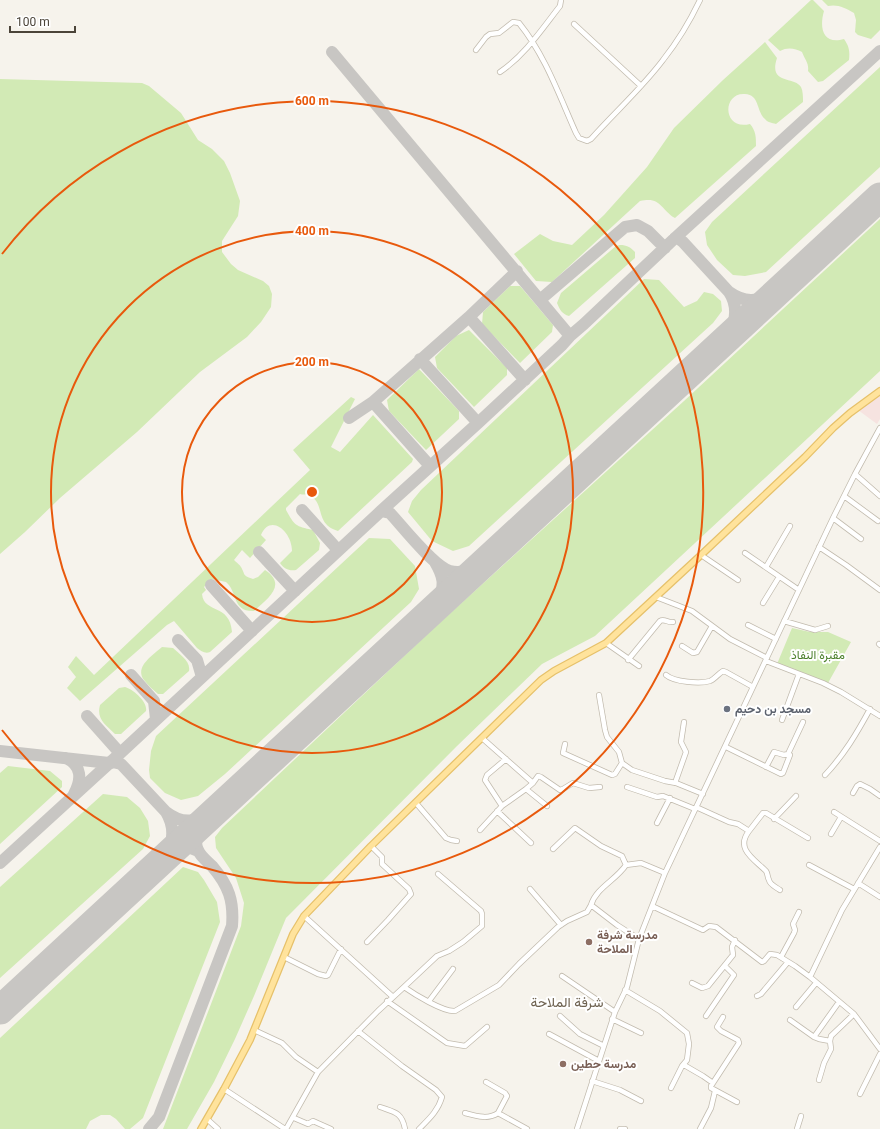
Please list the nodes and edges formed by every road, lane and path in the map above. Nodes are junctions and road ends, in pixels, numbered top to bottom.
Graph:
1 (561, 0) edge
2 (700, 0) edge
3 (574, 24) dead end
4 (532, 42) junction
5 (476, 50) dead end
6 (500, 72) dead end
7 (641, 86) junction
8 (880, 391) edge
9 (880, 428) edge
10 (875, 437) junction
11 (880, 440) edge
12 (854, 474) junction
13 (844, 496) junction
14 (880, 496) edge
15 (833, 518) junction
16 (878, 521) dead end
17 (790, 526) dead end
18 (861, 539) dead end
19 (819, 547) junction
20 (745, 553) dead end
21 (701, 555) junction
22 (766, 567) junction
23 (779, 577) junction
24 (738, 580) dead end
25 (799, 590) junction
26 (880, 590) edge
27 (656, 597) junction
28 (763, 602) dead end
29 (784, 621) junction
30 (673, 622) dead end
31 (748, 625) dead end
32 (712, 626) junction
33 (828, 626) dead end
34 (776, 640) junction
35 (606, 643) junction
36 (682, 646) dead end
37 (766, 659) junction
38 (628, 660) junction
39 (639, 666) dead end
40 (798, 674) junction
41 (666, 676) dead end
42 (753, 687) junction
43 (599, 695) dead end
44 (870, 709) junction
45 (880, 716) edge
46 (782, 720) dead end
47 (684, 722) dead end
48 (803, 722) dead end
49 (482, 738) junction
50 (565, 744) dead end
51 (726, 747) junction
52 (788, 754) junction
53 (506, 759) junction
54 (622, 764) junction
55 (766, 767) junction
56 (825, 775) dead end
57 (533, 783) junction
58 (675, 783) junction
59 (600, 787) dead end
60 (627, 787) dead end
61 (526, 789) junction
62 (853, 793) dead end
63 (703, 794) junction
64 (796, 796) dead end
65 (880, 796) edge
66 (670, 798) junction
67 (416, 803) junction
68 (502, 806) junction
69 (547, 806) dead end
70 (696, 808) junction
71 (497, 811) junction
72 (834, 812) dead end
73 (841, 817) junction
74 (774, 819) junction
75 (657, 823) dead end
76 (480, 830) dead end
77 (749, 831) junction
78 (831, 834) dead end
79 (808, 838) dead end
80 (457, 840) dead end
81 (880, 842) edge
82 (532, 843) dead end
83 (371, 846) junction
84 (880, 847) edge
85 (553, 849) dead end
86 (626, 865) junction
87 (809, 865) dead end
88 (666, 872) junction
89 (438, 874) dead end
90 (858, 883) junction
91 (530, 889) dead end
92 (854, 889) junction
93 (780, 890) dead end
94 (880, 897) edge
95 (591, 905) junction
96 (652, 906) junction
97 (799, 912) dead end
98 (304, 916) junction
99 (561, 925) junction
100 (639, 939) junction
101 (735, 940) junction
102 (367, 942) dead end
103 (341, 949) junction
104 (284, 956) junction
105 (781, 957) junction
106 (788, 962) junction
107 (725, 966) junction
108 (454, 968) dead end
109 (562, 976) dead end
110 (810, 977) junction
111 (692, 983) dead end
112 (816, 983) junction
113 (404, 987) junction
114 (625, 990) junction
115 (757, 996) dead end
116 (393, 997) junction
117 (387, 1001) junction
118 (429, 1001) junction
119 (839, 1002) junction
120 (796, 1007) dead end
121 (615, 1012) junction
122 (854, 1014) junction
123 (560, 1016) dead end
124 (706, 1016) dead end
125 (723, 1017) dead end
126 (612, 1019) junction
127 (790, 1020) dead end
128 (487, 1027) dead end
129 (254, 1030) junction
130 (358, 1031) junction
131 (641, 1033) dead end
132 (549, 1034) dead end
133 (814, 1037) junction
134 (830, 1040) junction
135 (604, 1046) junction
136 (880, 1049) edge
137 (880, 1054) edge
138 (598, 1061) junction
139 (684, 1065) junction
140 (318, 1072) junction
141 (819, 1080) dead end
142 (592, 1081) junction
143 (486, 1082) dead end
144 (713, 1083) junction
145 (671, 1088) dead end
146 (224, 1089) junction
147 (715, 1091) junction
148 (860, 1094) dead end
149 (641, 1101) dead end
150 (737, 1102) dead end
151 (380, 1107) dead end
152 (465, 1113) dead end
153 (498, 1113) junction
154 (801, 1116) dead end
155 (294, 1118) junction
156 (207, 1119) junction
157 (201, 1129) edge
158 (218, 1129) edge
159 (286, 1129) edge
160 (331, 1129) edge
161 (405, 1129) edge
162 (419, 1129) edge
163 (527, 1129) edge
164 (577, 1129) edge
165 (620, 1129) edge
166 (625, 1129) edge
167 (700, 1129) edge
168 (797, 1129) edge

1 - 4 street
2 - 7 street
3 - 7 street
4 - 5 street
4 - 6 street
4 - 7 street
8 - 21 main road
9 - 10 street
10 - 11 street
10 - 12 street
12 - 13 street
12 - 14 street
13 - 15 street
13 - 16 street
15 - 18 street
15 - 19 street
17 - 22 street
19 - 25 street
19 - 26 street
20 - 22 street
21 - 24 street
21 - 27 main road
22 - 23 street
23 - 25 street
23 - 28 street
25 - 29 street
27 - 32 street
27 - 35 main road
29 - 33 street
29 - 34 street
30 - 38 street
31 - 34 street
32 - 36 street
32 - 37 street
34 - 37 street
35 - 38 street
35 - 49 main road
37 - 40 street
37 - 42 street
38 - 39 street
40 - 44 street
40 - 46 street
41 - 42 street
42 - 51 street
43 - 54 street
44 - 45 street
44 - 56 street
47 - 58 street
48 - 52 street
49 - 53 street
49 - 67 main road
50 - 54 street
51 - 55 street
51 - 63 street
52 - 55 street
52 - 55 street
53 - 57 street
53 - 68 street
54 - 58 street
57 - 59 street
57 - 61 street
58 - 63 street
60 - 66 street
61 - 68 street
61 - 69 street
62 - 65 street
63 - 70 street
64 - 74 street
66 - 70 street
66 - 75 street
67 - 80 street
67 - 83 main road
68 - 71 street
70 - 77 street
70 - 88 street
71 - 76 street
71 - 82 street
72 - 73 street
73 - 78 street
73 - 81 street
74 - 77 street
74 - 79 street
77 - 93 street
83 - 98 main road
83 - 102 street
84 - 90 street
85 - 86 street
86 - 88 street
86 - 95 street
87 - 92 street
88 - 96 street
89 - 113 street
90 - 92 street
90 - 94 street
91 - 99 street
92 - 110 street
95 - 99 street
95 - 100 street
96 - 100 street
96 - 101 street
97 - 105 street
98 - 103 street
98 - 104 main road
99 - 118 street
100 - 114 street
101 - 105 street
101 - 107 street
103 - 104 street
103 - 116 street
104 - 129 main road
105 - 106 street
106 - 110 street
106 - 115 street
107 - 111 street
107 - 124 street
108 - 118 street
109 - 121 street
110 - 112 street
112 - 119 street
112 - 120 street
113 - 116 street
113 - 118 street
114 - 121 street
114 - 139 street
116 - 117 street
117 - 128 street
117 - 130 street
119 - 122 street
119 - 133 street
121 - 126 street
122 - 134 street
122 - 136 street
123 - 135 street
125 - 144 street
126 - 131 street
126 - 135 street
127 - 133 street
129 - 140 street
129 - 146 main road
130 - 140 street
130 - 162 street
132 - 138 street
133 - 134 street
134 - 141 street
135 - 138 street
137 - 148 street
138 - 142 street
139 - 144 street
139 - 145 street
140 - 155 street
142 - 149 street
142 - 164 street
143 - 153 street
144 - 147 street
146 - 156 main road
146 - 159 street
147 - 150 street
147 - 167 street
151 - 161 street
152 - 153 street
153 - 163 street
154 - 168 street
155 - 159 street
155 - 160 street
156 - 157 main road
156 - 158 street
165 - 166 street

